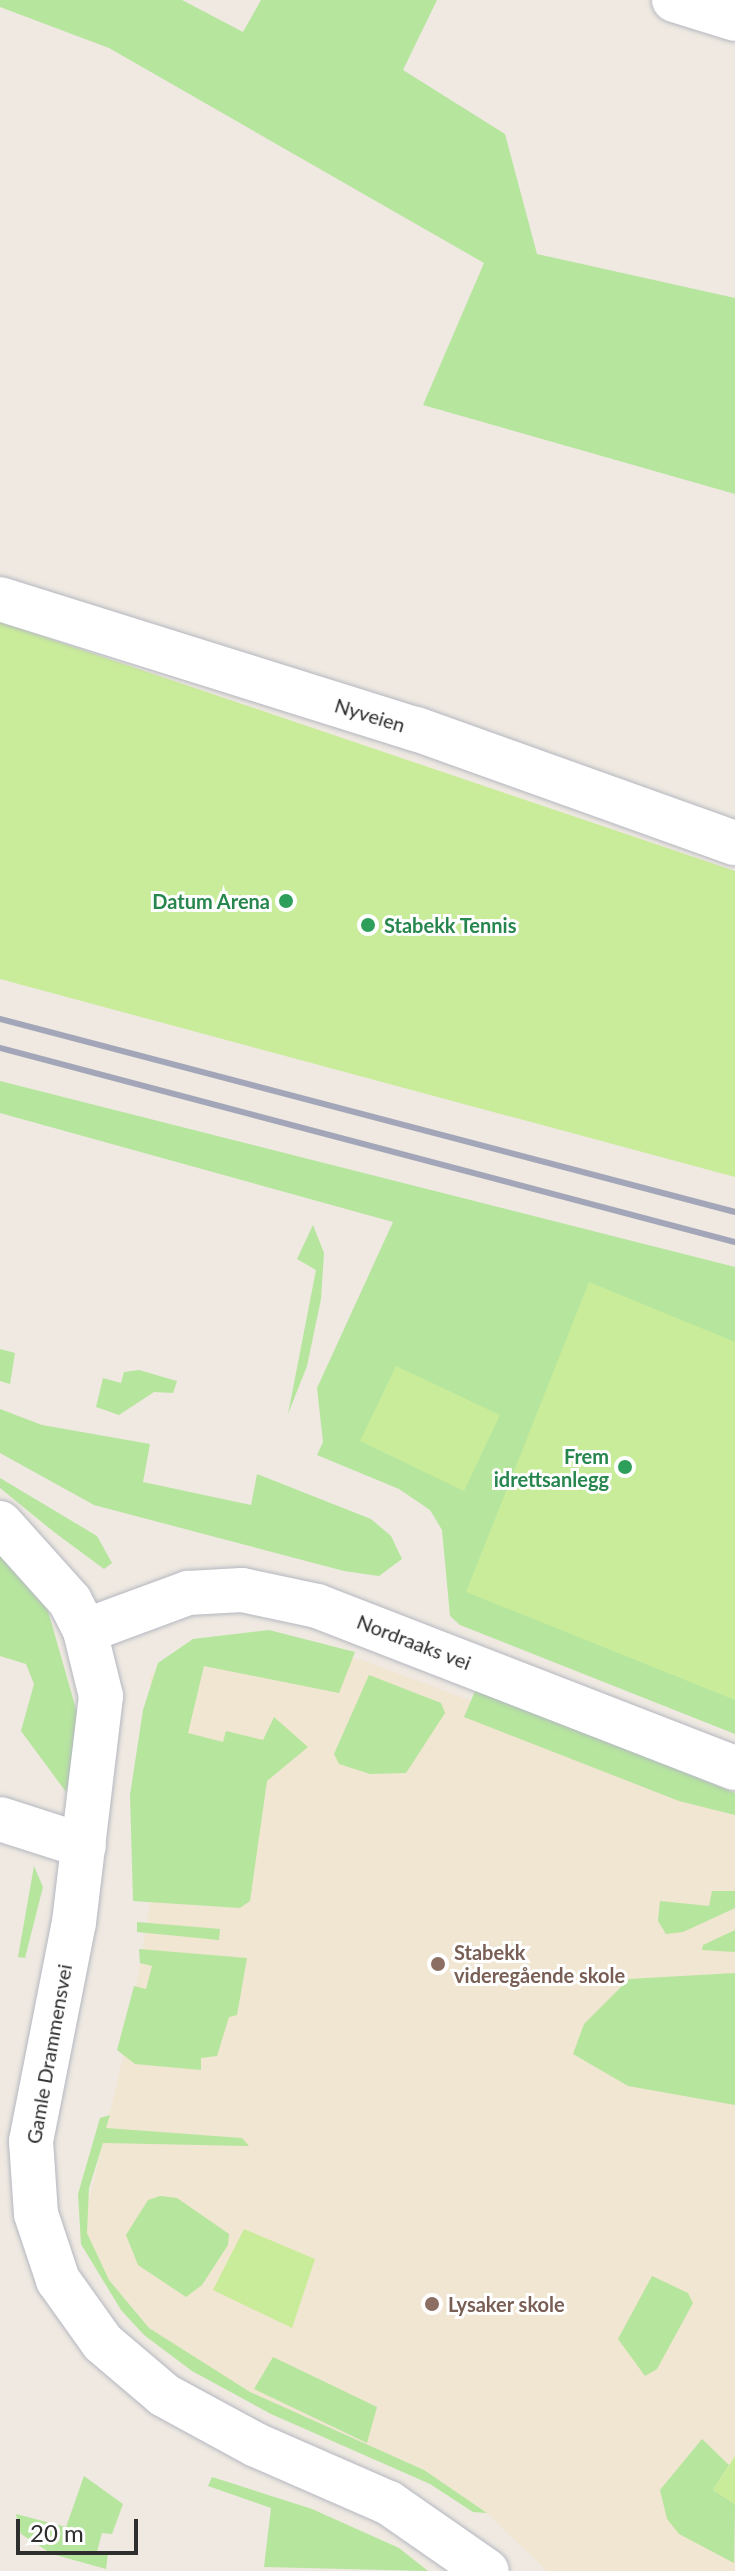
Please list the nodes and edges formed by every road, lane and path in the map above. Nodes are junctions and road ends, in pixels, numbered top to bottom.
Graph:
1 (674, 0) edge
2 (735, 19) edge
3 (0, 599) edge
4 (735, 843) edge
5 (0, 1523) edge
6 (85, 1631) junction
7 (735, 1768) edge
8 (0, 1819) edge
9 (84, 1846) junction
10 (487, 2571) edge

1 - 2 street
3 - 4 street, Nyveien
5 - 6 street, Gamle Drammensvei
6 - 7 street, Nordraaks vei
6 - 9 street, Gamle Drammensvei
8 - 9 street
9 - 10 street, Gamle Drammensvei

